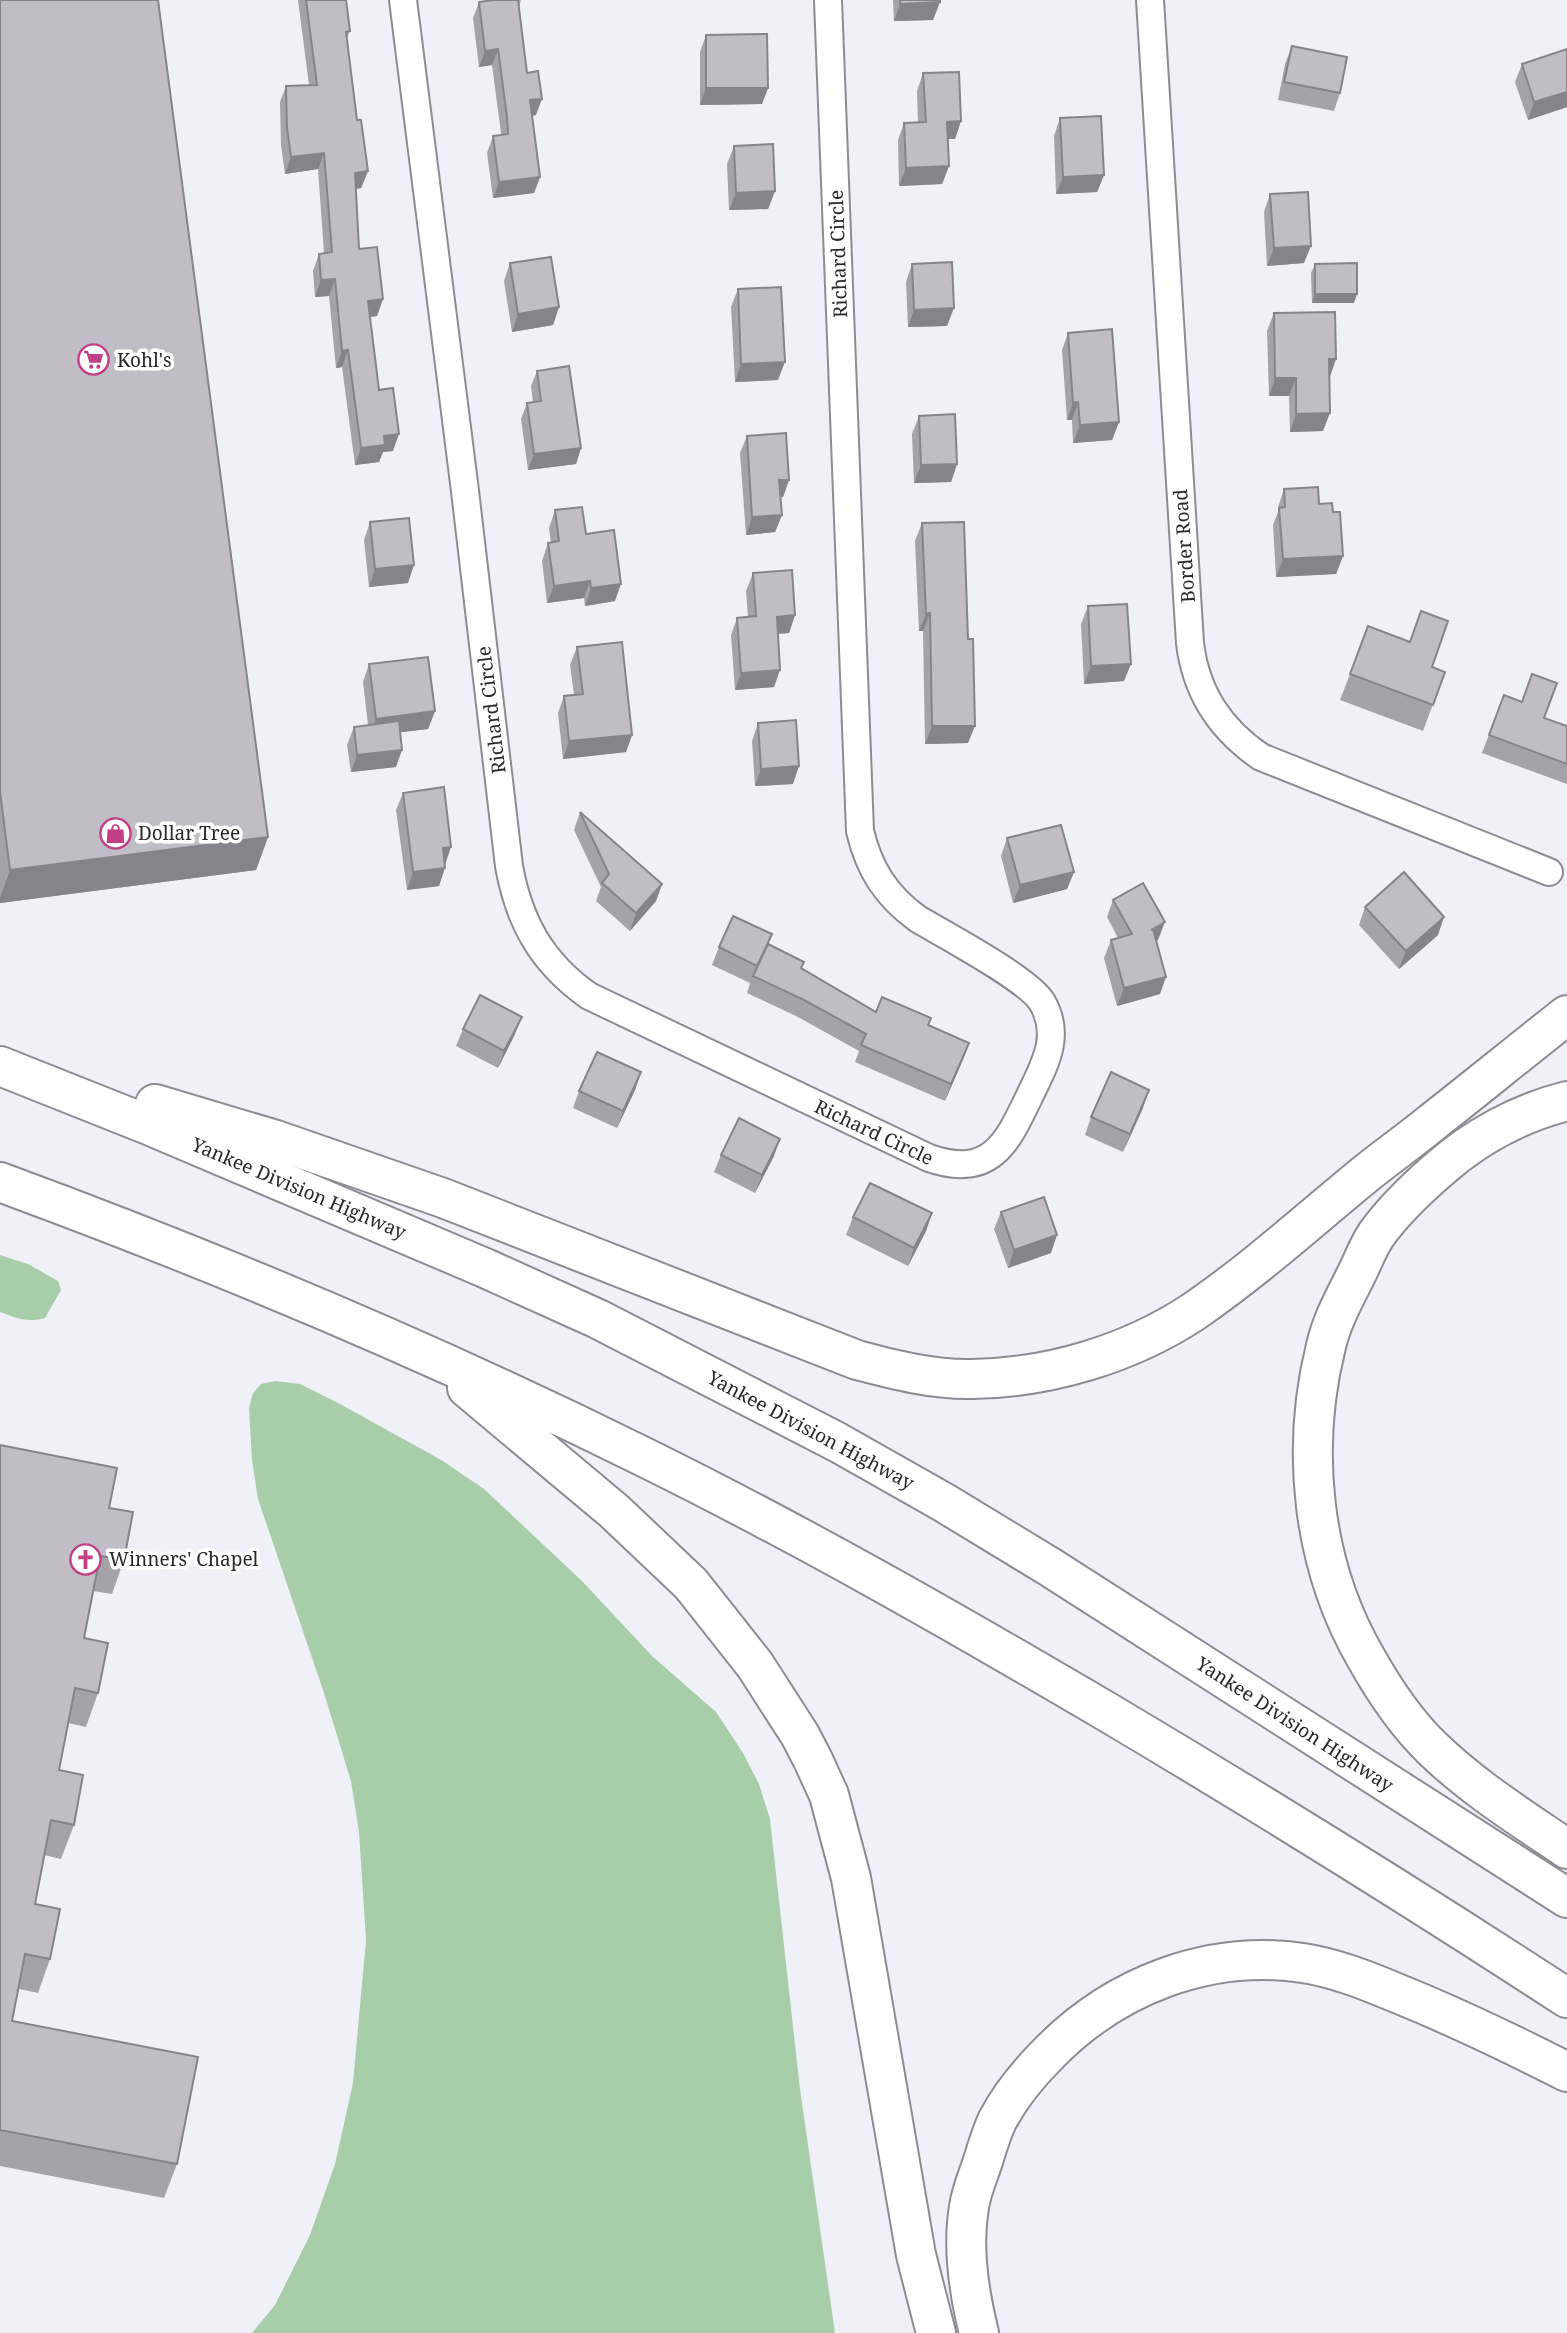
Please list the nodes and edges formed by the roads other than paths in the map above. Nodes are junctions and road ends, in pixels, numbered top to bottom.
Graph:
1 (403, 0) edge
2 (828, 0) edge
3 (1150, 0) edge
4 (1549, 872) dead end
5 (1567, 1015) edge
6 (0, 1059) edge
7 (0, 1066) edge
8 (1567, 1101) edge
9 (0, 1182) edge
10 (428, 1355) junction
11 (1567, 1849) edge
12 (1567, 1898) edge
13 (1567, 1998) edge
14 (1567, 2073) edge
15 (936, 2333) edge
16 (979, 2333) edge

1 - 2 street, Richard Circle
3 - 4 street, Border Road
5 - 6 highway
7 - 12 highway, Yankee Division Highway
8 - 11 highway
9 - 10 highway
10 - 13 highway
10 - 15 highway
14 - 16 highway

